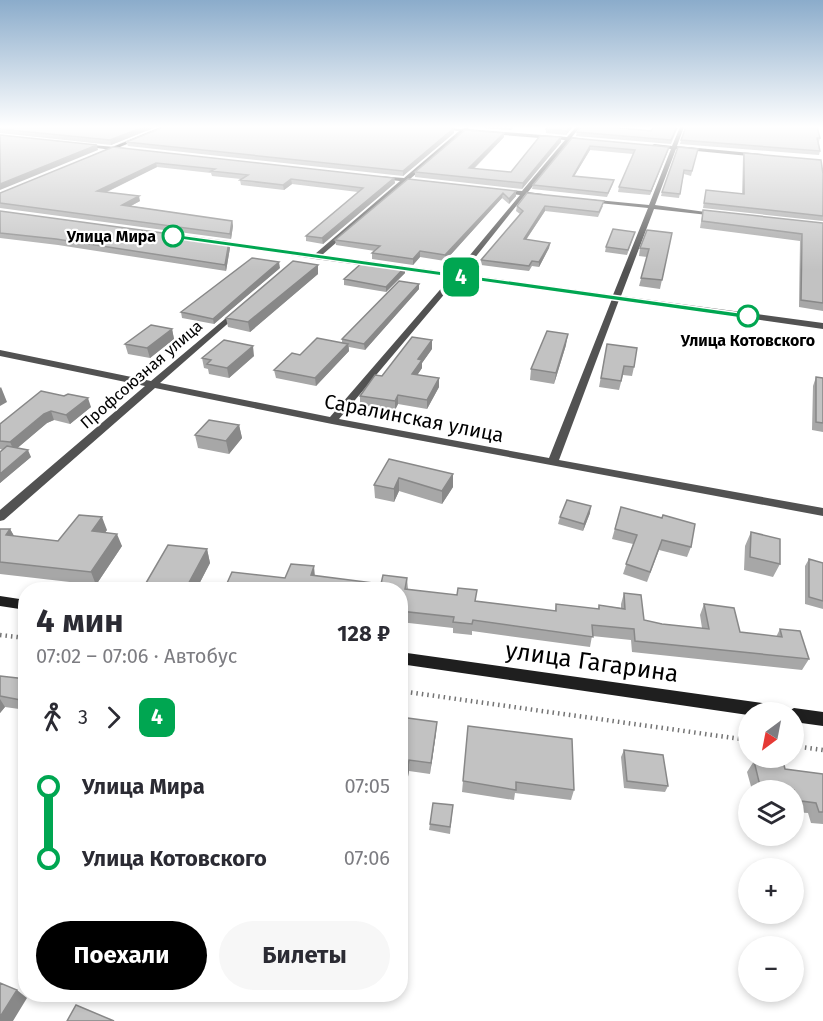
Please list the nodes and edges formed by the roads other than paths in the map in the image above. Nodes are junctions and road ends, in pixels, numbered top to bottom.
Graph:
1 (412, 175) edge
2 (539, 175) edge
3 (663, 175) edge
4 (372, 176) edge
5 (406, 180) junction
6 (430, 183) edge
7 (489, 189) edge
8 (524, 193) junction
9 (547, 196) edge
10 (581, 200) edge
11 (651, 207) junction
12 (720, 214) edge
13 (210, 242) edge
14 (303, 255) junction
15 (315, 256) junction
16 (294, 262) edge
17 (456, 276) junction
18 (616, 298) junction
19 (249, 300) edge
20 (823, 326) edge
21 (0, 353) edge
22 (152, 383) junction
23 (332, 421) junction
24 (553, 462) junction
25 (823, 512) edge
26 (0, 517) edge
27 (0, 601) edge
28 (18, 604) edge
29 (408, 659) edge
30 (738, 706) edge
31 (804, 716) edge
32 (823, 719) edge

1 - 5 street
2 - 8 street
3 - 11 street
4 - 5 street
5 - 6 street
5 - 15 street
7 - 8 street
8 - 9 street
8 - 17 street
10 - 11 street
11 - 12 street
11 - 18 street
13 - 14 street
14 - 15 street
14 - 16 street
15 - 17 street
17 - 18 street
17 - 23 street
18 - 20 street
18 - 24 street
19 - 22 street, Профсоюзная улица
21 - 22 street, Саралинская улица
22 - 23 street, Саралинская улица
22 - 26 street, Профсоюзная улица
23 - 24 street, Саралинская улица
24 - 25 street, Саралинская улица
27 - 28 street
29 - 30 street, улица Гагарина
31 - 32 street

